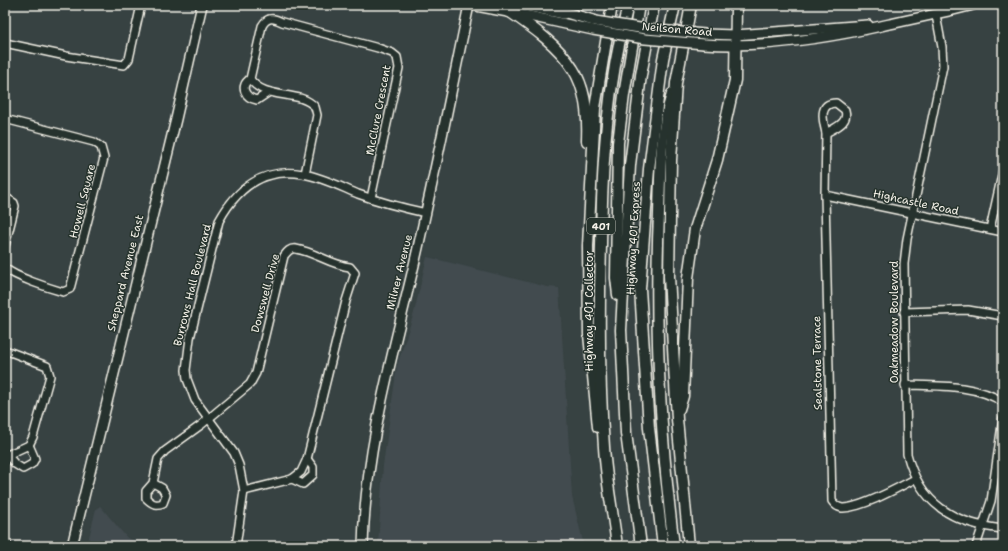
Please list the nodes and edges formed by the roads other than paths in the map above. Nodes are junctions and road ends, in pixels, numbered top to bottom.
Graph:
1 (141, 5) edge
2 (202, 5) edge
3 (470, 5) edge
4 (522, 5) edge
5 (551, 5) edge
6 (612, 5) edge
7 (628, 5) edge
8 (639, 5) edge
9 (654, 5) edge
10 (675, 5) edge
11 (691, 5) edge
12 (736, 5) edge
13 (973, 5) edge
14 (511, 9) edge
15 (936, 15) junction
16 (594, 26) junction
17 (882, 26) junction
18 (735, 35) junction
19 (5, 43) edge
20 (735, 46) junction
21 (250, 78) junction
22 (676, 83) junction
23 (269, 92) junction
24 (5, 119) edge
25 (826, 133) dead end
26 (1003, 170) edge
27 (305, 174) junction
28 (825, 195) junction
29 (5, 197) edge
30 (371, 198) junction
31 (426, 213) junction
32 (912, 213) junction
33 (990, 229) junction
34 (1003, 232) edge
35 (5, 246) edge
36 (588, 246) junction
37 (5, 268) edge
38 (904, 312) junction
39 (1003, 316) edge
40 (621, 330) junction
41 (5, 350) edge
42 (905, 385) junction
43 (1003, 402) edge
44 (209, 418) junction
45 (1003, 418) edge
46 (677, 419) junction
47 (29, 445) junction
48 (604, 448) junction
49 (6, 456) edge
50 (307, 459) junction
51 (292, 479) junction
52 (914, 479) junction
53 (153, 483) dead end
54 (244, 491) junction
55 (983, 527) junction
56 (1003, 529) edge
57 (5, 542) edge
58 (8, 546) edge
59 (72, 546) edge
60 (236, 546) edge
61 (363, 546) edge
62 (617, 546) edge
63 (641, 546) edge
64 (662, 546) edge
65 (674, 546) edge
66 (689, 546) edge
67 (976, 546) edge

1 - 19 street
2 - 59 main road, Sheppard Avenue East
3 - 14 main road, Neilson Road
3 - 31 main road, Milner Avenue
4 - 16 main road, Neilson Road
5 - 16 highway
6 - 36 highway
7 - 48 highway, Highway 401 Collector / 401
8 - 40 highway
9 - 40 highway, Highway 401 Express / 401
10 - 64 highway, Highway 401 Express
11 - 22 highway
12 - 18 highway
13 - 15 main road, Neilson Road
14 - 16 main road, Neilson Road
14 - 36 highway
15 - 17 main road, Neilson Road
15 - 32 street, Oakmeadow Boulevard
16 - 18 main road, Neilson Road, bridge
16 - 20 main road, Neilson Road, bridge
17 - 18 main road, Neilson Road
17 - 20 main road, Neilson Road
18 - 20 highway
20 - 46 highway
21 - 23 street
21 - 23 street, McClure Crescent
21 - 30 street, McClure Crescent
22 - 46 highway
22 - 65 highway
23 - 27 street
24 - 37 street, Howell Square
25 - 28 street, Sealstone Terrace
26 - 33 street
27 - 30 street, Burrows Hall Boulevard
27 - 44 street, Burrows Hall Boulevard
28 - 32 street, Highcastle Road
28 - 52 street, Sealstone Terrace
29 - 35 street
30 - 31 street, Burrows Hall Boulevard
31 - 61 main road, Milner Avenue
32 - 33 street, Highcastle Road
32 - 38 street, Oakmeadow Boulevard
33 - 34 street, Highcastle Road
36 - 48 highway
38 - 39 street
38 - 42 street, Oakmeadow Boulevard
40 - 63 highway, Highway 401 Express / 401
41 - 47 street
42 - 43 street
42 - 52 street, Oakmeadow Boulevard
44 - 50 street, Dowswell Drive
44 - 53 street
44 - 54 street, Burrows Hall Boulevard
45 - 55 street
46 - 66 highway
47 - 49 street
47 - 49 street
48 - 62 highway, Highway 401 Collector / 401
50 - 51 street, Dowswell Drive
50 - 51 street, Dowswell Drive
51 - 54 street, Dowswell Drive
52 - 55 street, Oakmeadow Boulevard
54 - 60 street, Burrows Hall Boulevard
55 - 56 street, Oakmeadow Boulevard
55 - 67 street
57 - 58 street

